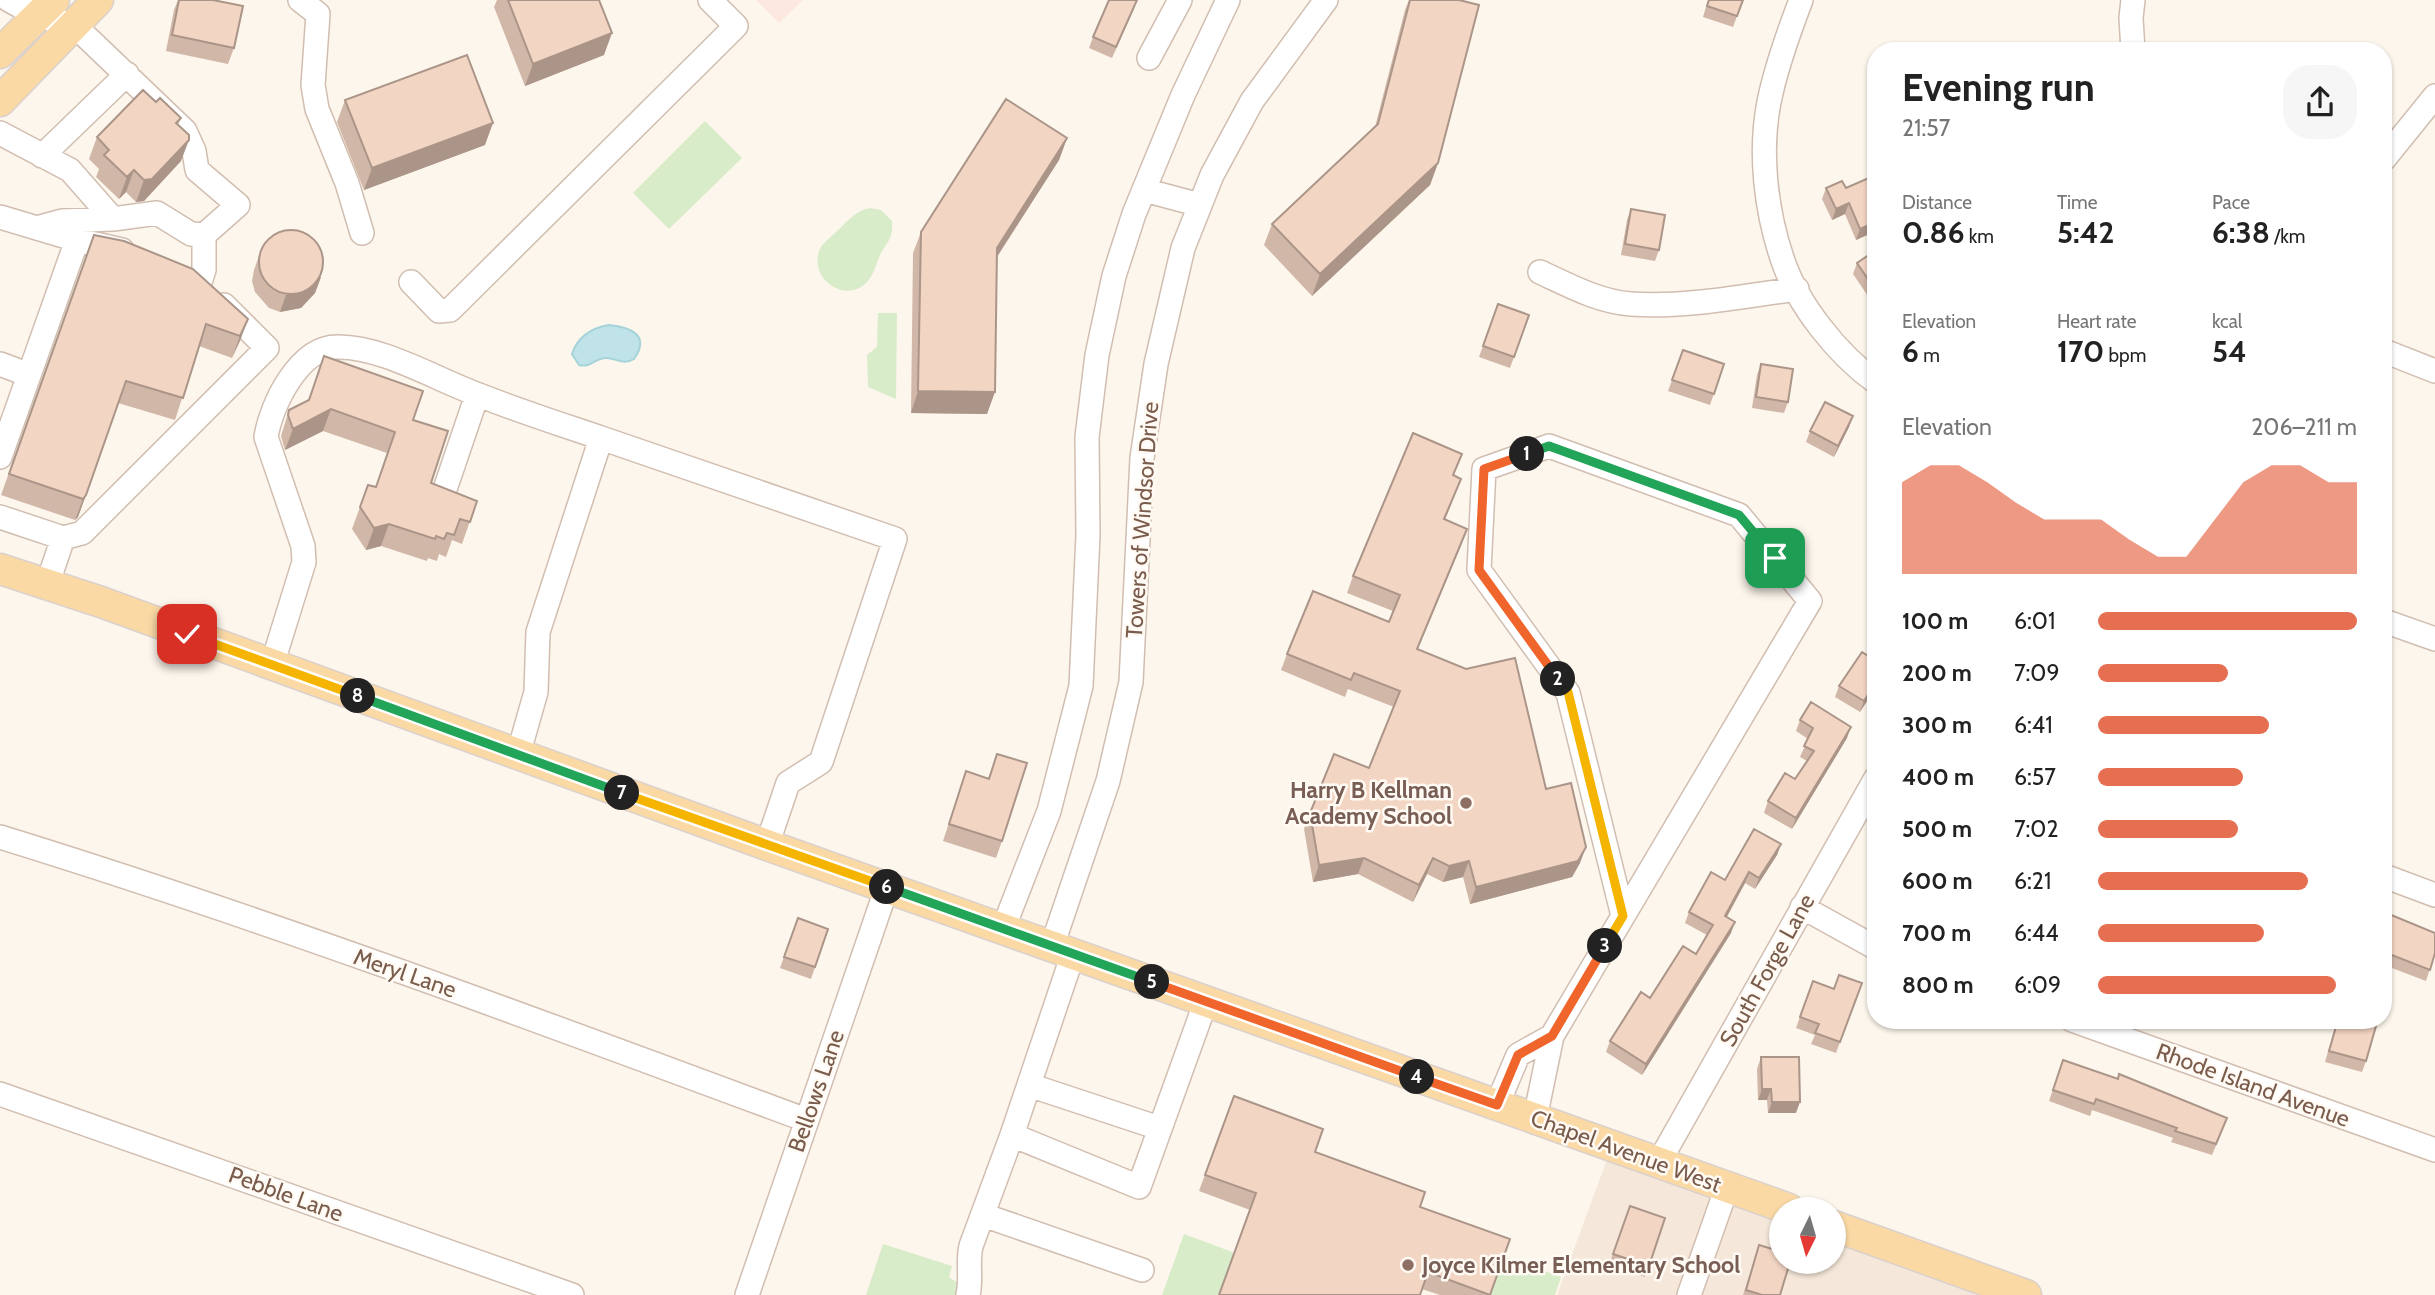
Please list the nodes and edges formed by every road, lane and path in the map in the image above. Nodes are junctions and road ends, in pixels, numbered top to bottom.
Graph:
1 (9, 0) edge
2 (98, 0) edge
3 (299, 0) edge
4 (710, 0) edge
5 (1180, 0) edge
6 (1228, 0) edge
7 (1326, 0) edge
8 (1801, 0) edge
9 (2133, 0) edge
10 (46, 8) edge
11 (74, 25) junction
12 (2132, 42) edge
13 (0, 53) edge
14 (1149, 58) dead end
15 (127, 74) junction
16 (2435, 96) edge
17 (0, 101) edge
18 (0, 133) edge
19 (2392, 149) edge
20 (42, 156) junction
21 (1144, 190) junction
22 (1200, 205) junction
23 (0, 217) edge
24 (113, 219) junction
25 (37, 228) junction
26 (362, 233) dead end
27 (204, 235) junction
28 (77, 240) junction
29 (144, 254) edge
30 (177, 271) edge
31 (1540, 272) dead end
32 (200, 282) junction
33 (411, 282) dead end
34 (1797, 289) junction
35 (2392, 354) edge
36 (0, 364) edge
37 (2435, 371) edge
38 (1867, 374) edge
39 (29, 375) junction
40 (477, 395) junction
41 (601, 438) junction
42 (0, 457) edge
43 (442, 498) edge
44 (0, 517) edge
45 (63, 538) junction
46 (0, 569) edge
47 (47, 584) junction
48 (2392, 624) edge
49 (2435, 639) edge
50 (272, 665) junction
51 (518, 755) junction
52 (1867, 794) edge
53 (0, 837) edge
54 (767, 845) junction
55 (2392, 879) edge
56 (887, 887) junction
57 (2435, 895) edge
58 (1802, 907) junction
59 (1623, 916) junction
60 (1003, 929) junction
61 (1867, 943) edge
62 (1062, 950) junction
63 (1206, 1001) junction
64 (2097, 1029) edge
65 (1552, 1036) junction
66 (1029, 1085) junction
67 (0, 1094) edge
68 (1497, 1105) junction
69 (1535, 1118) junction
70 (806, 1120) junction
71 (1159, 1128) junction
72 (1012, 1135) junction
73 (2435, 1150) edge
74 (1659, 1162) junction
75 (1727, 1187) junction
76 (1769, 1202) edge
77 (983, 1215) junction
78 (1846, 1230) edge
79 (1142, 1270) dead end
80 (572, 1295) edge
81 (747, 1295) edge
82 (968, 1295) edge
83 (1689, 1295) edge
84 (2026, 1295) edge

1 - 10 street
2 - 11 main road
3 - 26 street
4 - 33 street
5 - 14 street
6 - 21 street
7 - 22 street, Towers of Windsor Drive
8 - 34 street
9 - 12 street
10 - 11 street
10 - 13 main road
11 - 15 street
11 - 17 main road
15 - 20 street
15 - 27 street
16 - 19 street
18 - 20 street
20 - 24 street
21 - 22 street
21 - 60 street
22 - 62 street, Towers of Windsor Drive
23 - 25 street
24 - 25 street
24 - 27 street
25 - 28 street
27 - 32 street
28 - 29 street
28 - 39 street
30 - 32 street
31 - 34 street
32 - 45 street
34 - 38 street
35 - 37 street
36 - 39 street
39 - 42 street
40 - 41 street
40 - 43 street
40 - 50 street
41 - 51 street
41 - 54 street
44 - 45 street
45 - 47 street
46 - 47 main road, Chapel Avenue West
47 - 50 main road, Chapel Avenue West
48 - 49 street
50 - 51 main road, Chapel Avenue West
51 - 54 main road, Chapel Avenue West
52 - 58 street, South Forge Lane
53 - 70 street, Meryl Lane
54 - 56 main road, Chapel Avenue West
55 - 57 street
56 - 60 main road, Chapel Avenue West
56 - 70 street, Bellows Lane
58 - 61 street
58 - 74 street, South Forge Lane
59 - 59 street
59 - 65 street
60 - 62 main road, Chapel Avenue West
62 - 63 main road, Chapel Avenue West
62 - 66 street, Towers of Windsor Drive
63 - 68 main road, Chapel Avenue West
63 - 71 street
64 - 73 street, Rhode Island Avenue
65 - 68 street
65 - 69 street
66 - 71 street
66 - 72 street, Towers of Windsor Drive
67 - 80 street, Pebble Lane
68 - 69 main road, Chapel Avenue West
69 - 74 main road, Chapel Avenue West
70 - 81 street, Bellows Lane
71 - 72 street
72 - 77 street, Towers of Windsor Drive
74 - 75 main road, Chapel Avenue West
75 - 76 main road, Chapel Avenue West
75 - 83 street
77 - 79 street
77 - 82 street, Towers of Windsor Drive
78 - 84 main road

